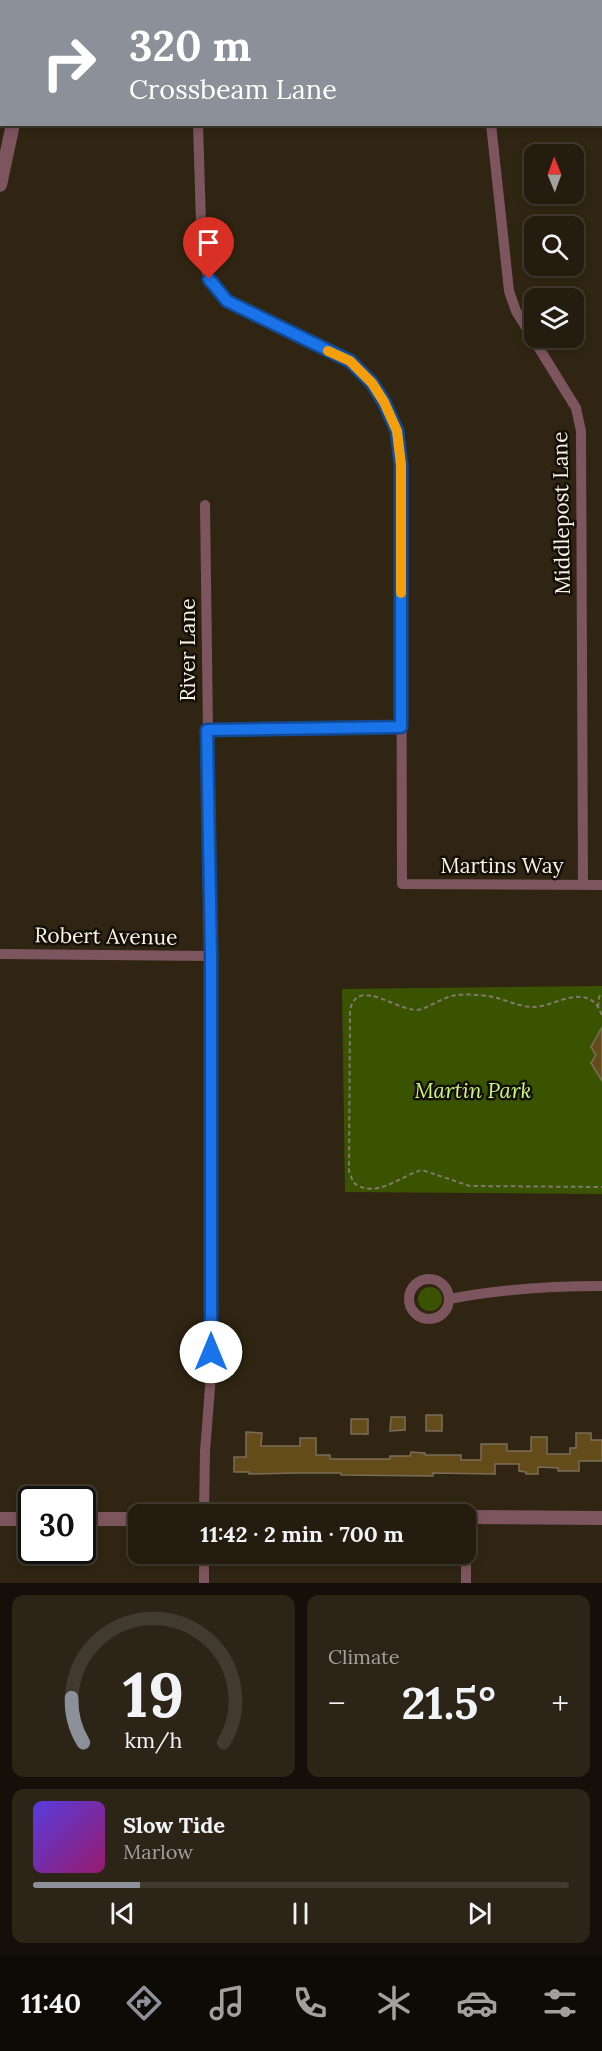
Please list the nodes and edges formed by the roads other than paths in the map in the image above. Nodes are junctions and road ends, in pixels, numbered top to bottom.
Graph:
1 (13, 126) edge
2 (198, 126) edge
3 (491, 126) edge
4 (0, 185) edge
5 (205, 505) dead end
6 (401, 727) junction
7 (207, 730) junction
8 (583, 884) junction
9 (602, 885) edge
10 (0, 954) edge
11 (211, 956) junction
12 (602, 1286) edge
13 (449, 1299) dead end
14 (204, 1504) edge
15 (476, 1517) edge
16 (602, 1518) edge
17 (0, 1519) edge
18 (18, 1519) edge
19 (96, 1519) edge
20 (128, 1519) edge
21 (204, 1564) edge
22 (466, 1564) edge
23 (204, 1583) edge
24 (466, 1583) edge

1 - 4 street
2 - 6 street
3 - 8 street, Middlepost Lane
5 - 7 street, River Lane
6 - 7 street
6 - 8 street, Martins Way
7 - 11 street, River Lane
8 - 9 street, Martins Way
10 - 11 street, Robert Avenue
11 - 14 street, River Lane
12 - 13 street
15 - 16 street
17 - 18 street
19 - 20 street
21 - 23 street
22 - 24 street

